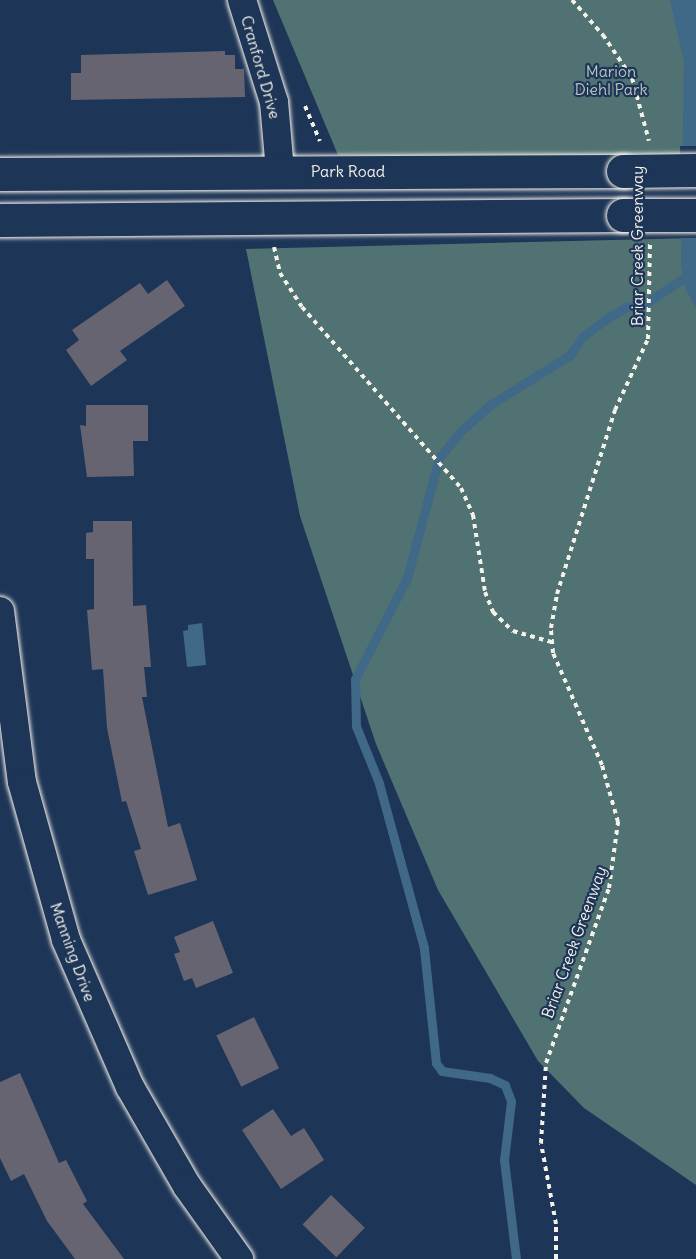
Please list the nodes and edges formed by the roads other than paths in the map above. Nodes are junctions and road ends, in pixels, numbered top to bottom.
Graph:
1 (242, 0) edge
2 (696, 170) edge
3 (280, 171) junction
4 (0, 174) edge
5 (696, 215) edge
6 (0, 220) edge
7 (0, 611) edge
8 (239, 1259) edge

1 - 3 street, Cranford Drive
2 - 3 main road, Park Road, bridge
3 - 4 main road, Park Road
5 - 6 main road, bridge
7 - 8 street, Manning Drive

